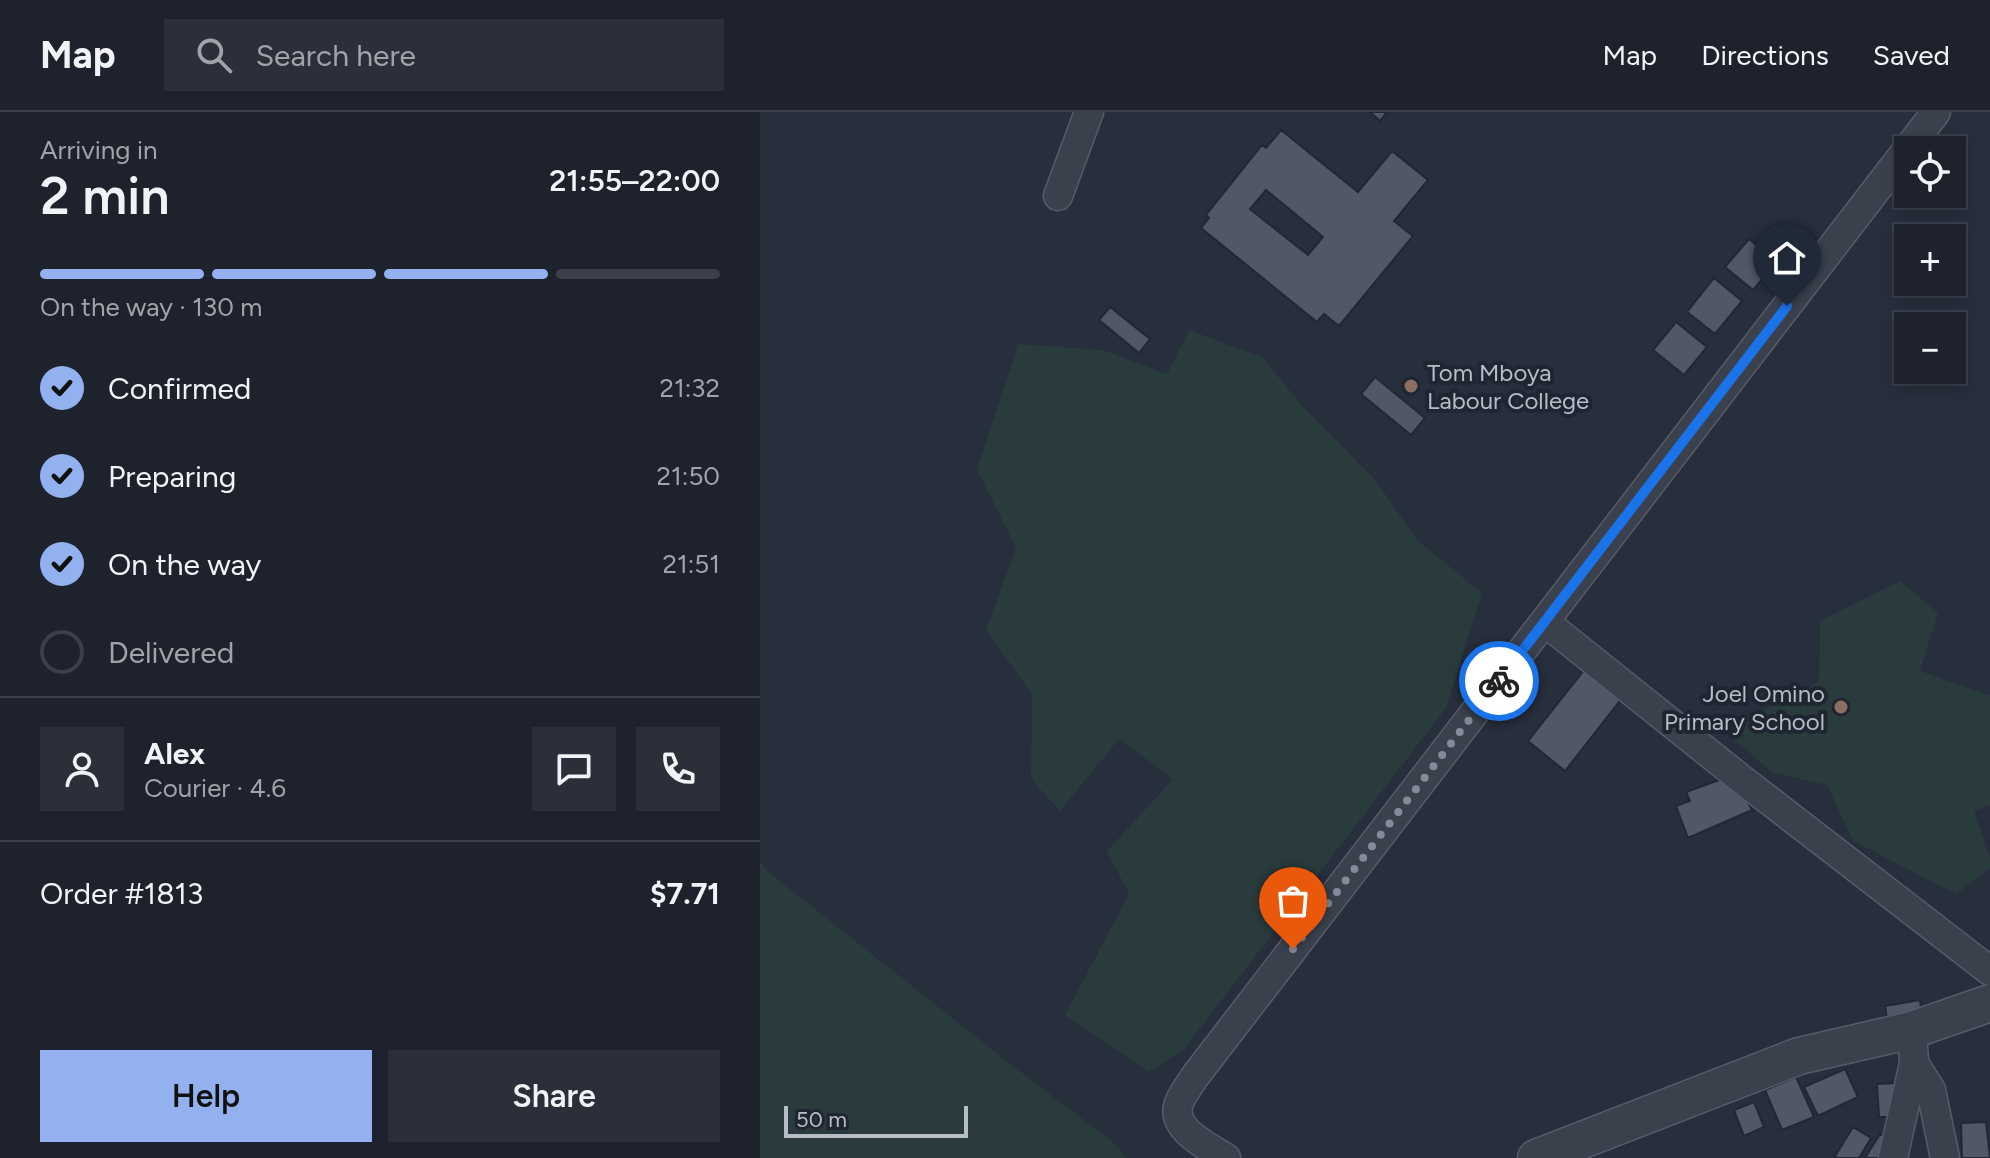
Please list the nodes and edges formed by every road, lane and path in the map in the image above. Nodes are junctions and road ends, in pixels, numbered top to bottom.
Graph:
1 (1089, 112) edge
2 (1936, 112) edge
3 (1058, 196) dead end
4 (1545, 622) junction
5 (1990, 971) edge
6 (1990, 1003) edge
7 (1913, 1046) junction
8 (1555, 1155) edge
9 (1226, 1158) edge
10 (1893, 1158) edge
11 (1945, 1158) edge

1 - 3 street
2 - 4 street
4 - 5 street
4 - 9 street
6 - 7 street
7 - 8 street
7 - 10 street
7 - 11 street

